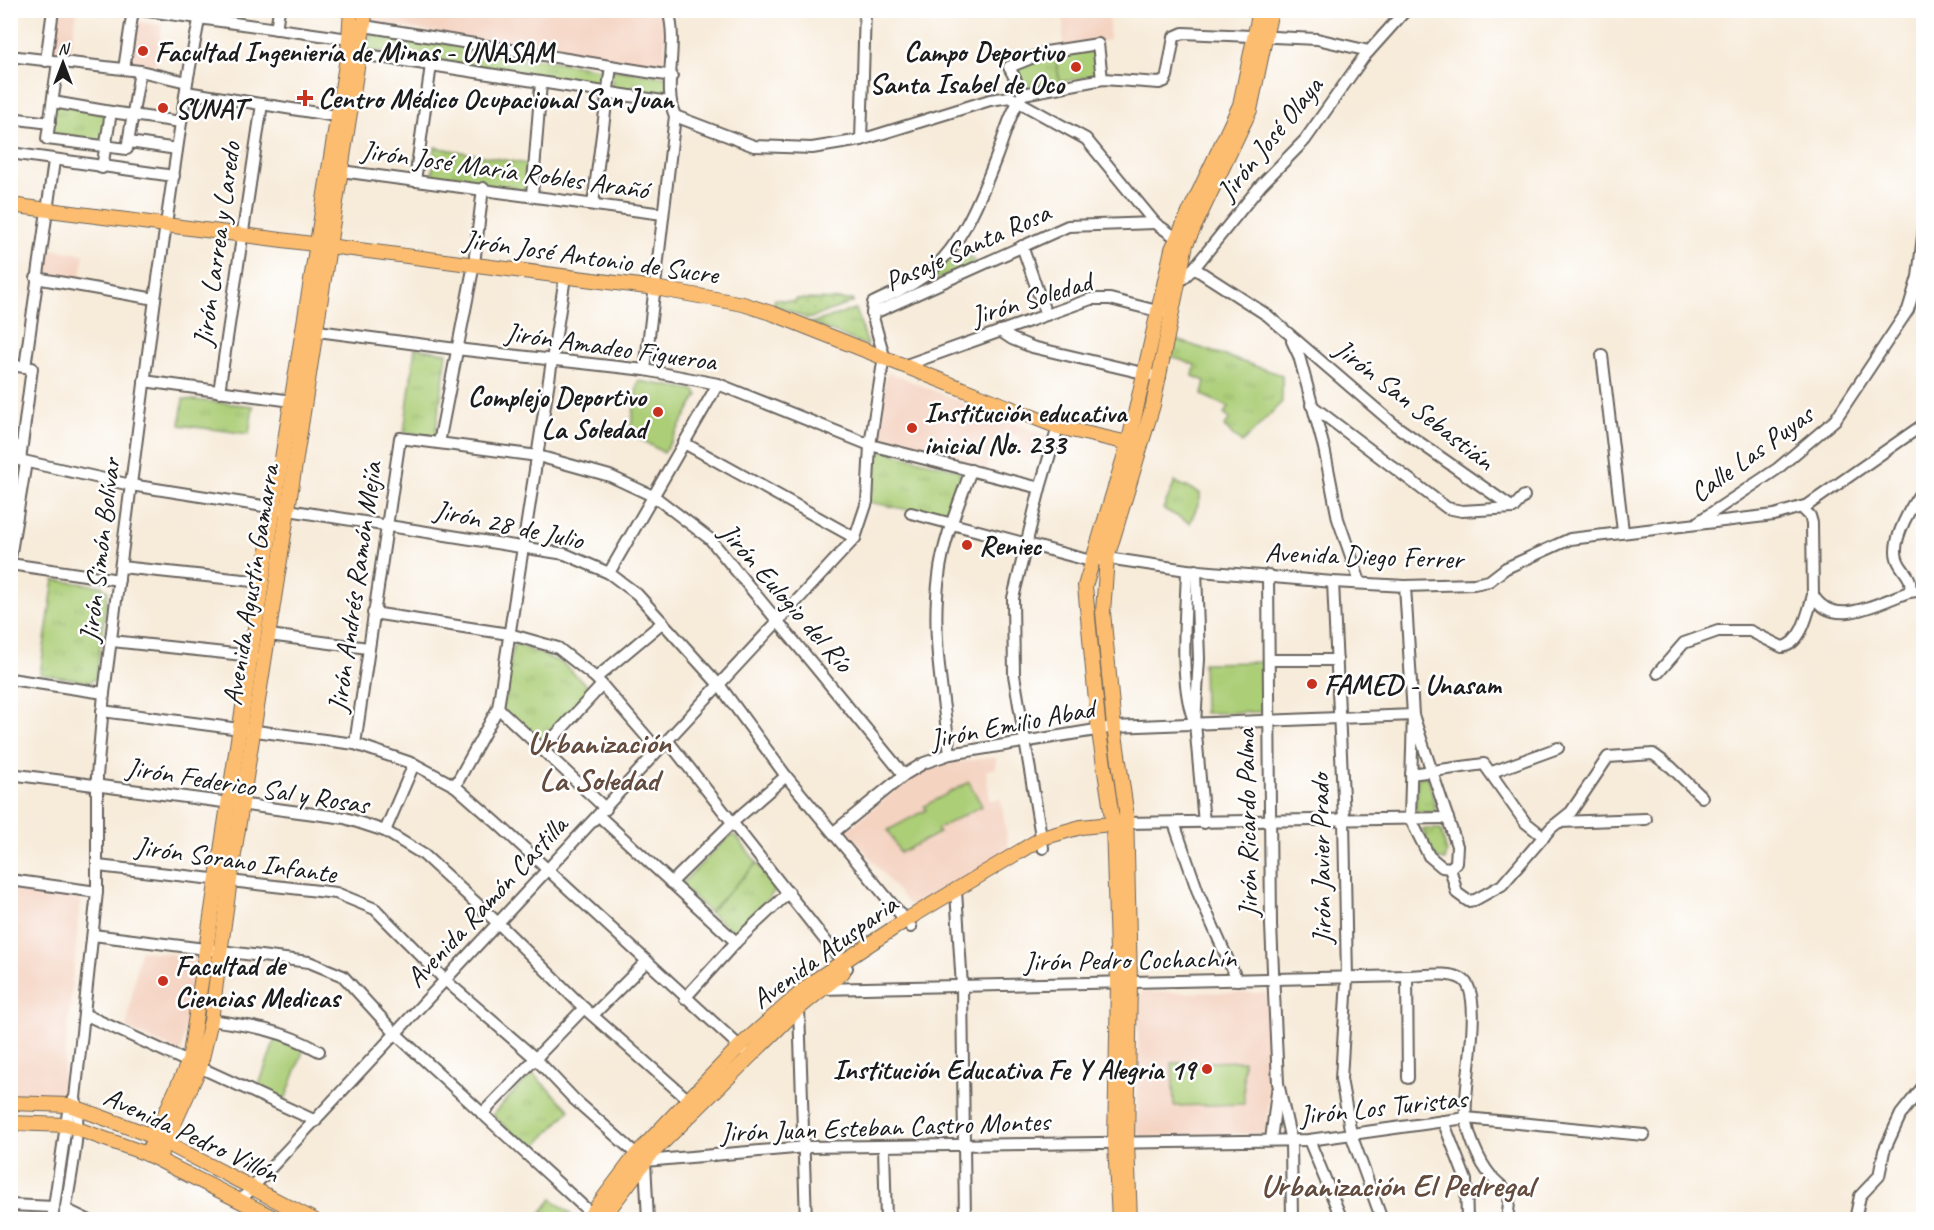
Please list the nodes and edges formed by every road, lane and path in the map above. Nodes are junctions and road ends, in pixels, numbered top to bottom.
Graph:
1 (53, 10) edge
2 (133, 10) edge
3 (141, 10) edge
4 (279, 10) edge
5 (366, 10) edge
6 (668, 10) edge
7 (865, 10) edge
8 (1260, 10) edge
9 (1271, 10) edge
10 (1406, 10) edge
11 (200, 15) edge
12 (351, 17) edge
13 (365, 26) junction
14 (276, 29) junction
15 (1262, 34) junction
16 (352, 49) junction
17 (1369, 51) junction
18 (18, 57) dead end
19 (46, 61) junction
20 (58, 62) junction
21 (431, 65) junction
22 (612, 66) junction
23 (121, 69) junction
24 (140, 71) junction
25 (672, 76) junction
26 (1102, 79) junction
27 (541, 83) junction
28 (187, 87) junction
29 (608, 92) junction
30 (1020, 97) junction
31 (53, 102) junction
32 (669, 102) junction
33 (262, 104) junction
34 (111, 112) junction
35 (134, 115) junction
36 (336, 116) junction
37 (675, 116) junction
38 (10, 118) edge
39 (181, 122) junction
40 (50, 123) junction
41 (861, 140) junction
42 (129, 142) junction
43 (79, 144) junction
44 (105, 148) junction
45 (177, 149) junction
46 (10, 153) edge
47 (54, 161) junction
48 (76, 164) junction
49 (102, 168) junction
50 (341, 171) junction
51 (174, 176) junction
52 (415, 181) junction
53 (483, 188) junction
54 (532, 195) junction
55 (593, 204) junction
56 (10, 205) edge
57 (46, 209) junction
58 (663, 214) junction
59 (1155, 223) junction
60 (166, 224) junction
61 (1923, 228) edge
62 (242, 234) junction
63 (1181, 241) junction
64 (323, 244) junction
65 (1022, 246) junction
66 (1922, 255) edge
67 (474, 264) junction
68 (1194, 268) junction
69 (566, 277) junction
70 (36, 278) junction
71 (1921, 278) edge
72 (1178, 285) junction
73 (656, 288) junction
74 (1164, 289) junction
75 (155, 298) junction
76 (1166, 313) junction
77 (872, 314) junction
78 (1046, 315) junction
79 (310, 330) junction
80 (1000, 331) junction
81 (1289, 335) junction
82 (456, 349) junction
83 (1602, 355) dead end
84 (884, 356) junction
85 (553, 359) junction
86 (10, 365) edge
87 (906, 365) junction
88 (25, 367) junction
89 (645, 370) junction
90 (1153, 375) junction
91 (144, 381) junction
92 (718, 384) junction
93 (219, 392) junction
94 (292, 401) junction
95 (1311, 405) junction
96 (1923, 424) edge
97 (1058, 427) junction
98 (400, 438) joint
99 (439, 443) junction
100 (684, 443) junction
101 (1135, 444) junction
102 (870, 445) junction
103 (538, 456) junction
104 (19, 460) edge
105 (971, 470) junction
106 (131, 484) junction
107 (1040, 488) junction
108 (1923, 488) edge
109 (1524, 496) dead end
110 (655, 497) junction
111 (1801, 507) junction
112 (1513, 508) junction
113 (281, 510) junction
114 (911, 513) dead end
115 (1695, 523) junction
116 (952, 524) junction
117 (386, 525) junction
118 (1623, 531) junction
119 (855, 538) junction
120 (1025, 544) junction
121 (523, 546) junction
122 (10, 558) edge
123 (1107, 558) junction
124 (1091, 561) junction
125 (10, 564) edge
126 (121, 567) junction
127 (1192, 570) junction
128 (609, 573) junction
129 (1268, 575) junction
130 (119, 580) junction
131 (262, 582) junction
132 (1333, 582) junction
133 (1360, 582) junction
134 (1405, 585) junction
135 (1923, 590) edge
136 (1909, 592) junction
137 (1813, 595) junction
138 (373, 613) junction
139 (780, 621) junction
140 (663, 622) junction
141 (269, 634) junction
142 (509, 634) junction
143 (112, 641) junction
144 (368, 648) junction
145 (253, 656) junction
146 (1269, 660) junction
147 (1337, 660) junction
148 (1658, 673) dead end
149 (10, 679) edge
150 (599, 681) junction
151 (720, 686) junction
152 (104, 693) junction
153 (498, 708) junction
154 (102, 711) junction
155 (1413, 715) junction
156 (1340, 719) junction
157 (1268, 720) junction
158 (1195, 723) junction
159 (1114, 727) junction
160 (247, 730) junction
161 (1099, 732) junction
162 (668, 741) junction
163 (1027, 742) junction
164 (355, 744) junction
165 (1558, 748) dead end
166 (542, 750) junction
167 (658, 750) junction
168 (950, 754) junction
169 (414, 764) junction
170 (1488, 768) junction
171 (1433, 773) junction
172 (10, 774) edge
173 (1411, 774) junction
174 (904, 775) junction
175 (786, 776) junction
176 (454, 786) junction
177 (98, 787) junction
178 (1702, 797) dead end
179 (236, 805) junction
180 (603, 813) junction
181 (1410, 818) junction
182 (1448, 818) junction
183 (1344, 819) junction
184 (1646, 819) dead end
185 (1269, 820) junction
186 (733, 822) junction
187 (1559, 822) junction
188 (1174, 823) junction
189 (1204, 823) junction
190 (1119, 824) junction
191 (385, 831) junction
192 (834, 832) junction
193 (1544, 837) junction
194 (1042, 843) junction
195 (98, 866) junction
196 (1446, 868) junction
197 (550, 870) junction
198 (224, 879) junction
199 (10, 880) edge
200 (671, 883) junction
201 (97, 892) junction
202 (789, 892) junction
203 (956, 896) junction
204 (908, 923) junction
205 (499, 924) junction
206 (93, 935) junction
207 (736, 942) junction
208 (213, 952) junction
209 (647, 961) junction
210 (846, 965) junction
211 (1407, 976) junction
212 (1347, 978) junction
213 (445, 980) junction
214 (1237, 980) junction
215 (1275, 980) junction
216 (1124, 983) junction
217 (817, 986) junction
218 (962, 987) junction
219 (686, 998) junction
220 (795, 1004) junction
221 (589, 1012) junction
222 (84, 1014) junction
223 (211, 1020) junction
224 (395, 1033) junction
225 (318, 1051) dead end
226 (745, 1051) junction
227 (536, 1058) junction
228 (195, 1064) junction
229 (1408, 1078) dead end
230 (1278, 1083) junction
231 (1923, 1085) edge
232 (11, 1103) edge
233 (74, 1104) junction
234 (693, 1104) junction
235 (482, 1114) junction
236 (1466, 1118) junction
237 (316, 1121) junction
238 (1443, 1121) junction
239 (11, 1123) edge
240 (71, 1127) junction
241 (1352, 1134) junction
242 (1644, 1135) dead end
243 (160, 1140) junction
244 (1271, 1140) junction
245 (1309, 1140) junction
246 (1291, 1141) junction
247 (1121, 1142) junction
248 (963, 1146) junction
249 (806, 1147) junction
250 (884, 1148) junction
251 (152, 1156) junction
252 (640, 1158) junction
253 (250, 1188) junction
254 (240, 1201) junction
255 (10, 1205) edge
256 (61, 1212) edge
257 (594, 1218) edge
258 (52, 1220) edge
259 (87, 1220) edge
260 (278, 1220) edge
261 (314, 1220) edge
262 (648, 1220) edge
263 (806, 1220) edge
264 (886, 1220) edge
265 (965, 1220) edge
266 (1119, 1220) edge
267 (1130, 1220) edge
268 (1292, 1220) edge
269 (1342, 1220) edge
270 (1382, 1220) edge
271 (1467, 1220) edge
272 (1507, 1220) edge
273 (1855, 1220) edge

1 - 19 street
2 - 23 street
3 - 11 street
4 - 14 street
5 - 13 main road, Avenida Agustín Gamarra
6 - 25 street
7 - 41 street
8 - 15 main road
9 - 15 main road
10 - 17 street, Jirón José Olaya
11 - 14 street
11 - 28 street, Jirón Simón Bolívar
12 - 13 street
12 - 16 main road, Avenida Agustín Gamarra
13 - 16 main road, Avenida Agustín Gamarra
13 - 22 street
14 - 16 street
15 - 17 street
15 - 26 street
15 - 63 main road
16 - 21 street
16 - 36 main road, Avenida Agustín Gamarra
16 - 50 main road, Avenida Agustín Gamarra
17 - 68 street, Jirón José Olaya
18 - 19 street
19 - 20 street
20 - 23 street
20 - 31 street
21 - 27 street
21 - 52 street
22 - 25 street
22 - 29 street
23 - 24 street
24 - 28 street
24 - 35 street
25 - 32 street
26 - 30 street
26 - 30 street
27 - 29 street
27 - 54 street
28 - 33 street
28 - 39 street, Jirón Simón Bolívar
29 - 32 street
29 - 55 street
30 - 41 street
30 - 59 street
30 - 77 street
31 - 34 street
31 - 40 street
32 - 37 street
33 - 36 street
33 - 62 street, Jirón Larrea y Laredo
34 - 35 street
34 - 44 street
35 - 39 street
35 - 42 street
36 - 64 main road, Avenida Agustín Gamarra
37 - 41 street
37 - 58 street
38 - 40 street
39 - 45 street, Jirón Simón Bolívar
40 - 43 street
42 - 44 street
42 - 45 street
43 - 44 street
43 - 48 street
44 - 49 street
45 - 51 street, Jirón Simón Bolívar
46 - 47 street
47 - 48 street
47 - 57 street
48 - 49 street
49 - 51 street
50 - 52 street, Jirón José María Robles Arañó
50 - 64 main road, Avenida Agustín Gamarra
51 - 60 street, Jirón Simón Bolívar
52 - 53 street, Jirón José María Robles Arañó
53 - 54 street, Jirón José María Robles Arañó
53 - 67 street
54 - 55 street, Jirón José María Robles Arañó
55 - 58 street, Jirón José María Robles Arañó
56 - 57 main road, Jirón José Antonio de Sucre
57 - 60 main road, Jirón José Antonio de Sucre
57 - 70 street
58 - 73 street
59 - 63 street
59 - 65 street, Pasaje Santa Rosa
60 - 62 main road, Jirón José Antonio de Sucre
60 - 75 street, Jirón Simón Bolívar
61 - 66 street, Calle Las Puyas
62 - 64 main road, Jirón José Antonio de Sucre
62 - 93 street, Jirón Larrea y Laredo
63 - 72 main road
63 - 74 main road
64 - 67 main road, Jirón José Antonio de Sucre
64 - 79 main road, Avenida Agustín Gamarra
65 - 77 street, Pasaje Santa Rosa
65 - 78 street
66 - 71 street, Calle Las Puyas
67 - 69 main road, Jirón José Antonio de Sucre
67 - 82 street
68 - 72 street, Jirón José Olaya
68 - 81 street, Jirón San Sebastián
69 - 73 main road, Jirón José Antonio de Sucre
69 - 85 street
70 - 75 street
70 - 88 street
71 - 115 street, Calle Las Puyas
72 - 74 street
72 - 76 main road
73 - 84 main road, Jirón José Antonio de Sucre
73 - 89 street
74 - 76 main road
75 - 91 street, Jirón Simón Bolívar
76 - 78 street, Jirón Soledad
76 - 90 main road
77 - 84 street, Avenida Ramón Castilla
78 - 80 street, Jirón Soledad
79 - 82 street, Jirón Amadeo Figueroa
79 - 94 main road, Avenida Agustín Gamarra
79 - 113 main road, Avenida Agustín Gamarra
80 - 87 street, Jirón Soledad
80 - 90 street
81 - 95 street
81 - 112 street, Jirón San Sebastián
82 - 85 street, Jirón Amadeo Figueroa
82 - 99 street
83 - 118 street
84 - 87 main road, Jirón José Antonio de Sucre
84 - 102 street, Avenida Ramón Castilla
85 - 89 street, Jirón Amadeo Figueroa
85 - 103 street
86 - 88 street
87 - 97 main road, Jirón José Antonio de Sucre
88 - 104 street
89 - 92 street, Jirón Amadeo Figueroa
90 - 101 main road
91 - 93 street
91 - 106 street, Jirón Simón Bolívar
92 - 100 street
92 - 102 street, Jirón Amadeo Figueroa
93 - 94 street
94 - 113 main road, Avenida Agustín Gamarra
95 - 112 street
95 - 133 street
96 - 111 street, Avenida Diego Ferrer
97 - 101 main road, Jirón José Antonio de Sucre
97 - 107 street
98 - 99 street, Jirón Eulogio del Río
98 - 117 street, Jirón Andrés Ramón Mejía
99 - 103 street, Jirón Eulogio del Río
100 - 110 street
100 - 119 street
101 - 123 main road
101 - 124 main road
102 - 105 street, Jirón Amadeo Figueroa
102 - 119 street, Avenida Ramón Castilla
103 - 110 street, Jirón Eulogio del Río
103 - 121 street
104 - 106 street, Jirón 28 de Julio
104 - 122 street
105 - 107 street, Jirón Amadeo Figueroa
105 - 116 street
106 - 113 street, Jirón 28 de Julio
106 - 126 street, Jirón Simón Bolívar
107 - 120 street
108 - 136 street
109 - 112 street
110 - 128 street
110 - 139 street, Jirón Eulogio del Río
111 - 115 street, Avenida Diego Ferrer
111 - 137 street
113 - 117 street, Jirón 28 de Julio
113 - 131 main road, Avenida Agustín Gamarra
113 - 141 main road, Avenida Agustín Gamarra
114 - 116 street
115 - 118 street, Avenida Diego Ferrer
116 - 120 street
116 - 168 street
117 - 121 street, Jirón 28 de Julio
117 - 138 street, Jirón Andrés Ramón Mejía
118 - 134 street, Avenida Diego Ferrer
119 - 139 street, Avenida Ramón Castilla
120 - 124 street
120 - 163 street
121 - 128 street, Jirón 28 de Julio
121 - 142 street
123 - 124 street, Avenida Diego Ferrer
123 - 127 street, Avenida Diego Ferrer
123 - 159 main road
124 - 161 main road
125 - 130 street
126 - 130 street, Jirón Simón Bolívar
126 - 131 street
127 - 129 street, Avenida Diego Ferrer
127 - 158 street
128 - 140 street, Jirón 28 de Julio
129 - 132 street, Avenida Diego Ferrer
129 - 146 street, Jirón Ricardo Palma
130 - 143 street, Jirón Simón Bolívar
131 - 145 main road, Avenida Agustín Gamarra
132 - 133 street, Avenida Diego Ferrer
132 - 147 street, Jirón Javier Prado
133 - 134 street, Avenida Diego Ferrer
134 - 155 street
135 - 136 street
136 - 137 street
137 - 148 street
138 - 142 street
138 - 144 street, Jirón Andrés Ramón Mejía
139 - 151 street, Avenida Ramón Castilla
139 - 174 street, Jirón Eulogio del Río
140 - 150 street
140 - 151 street, Jirón 28 de Julio
141 - 144 street
141 - 160 main road, Avenida Agustín Gamarra
142 - 150 street
142 - 153 street
143 - 145 street
143 - 152 street, Jirón Simón Bolívar
144 - 164 street, Jirón Andrés Ramón Mejía
145 - 160 main road, Avenida Agustín Gamarra
146 - 147 street
146 - 157 street, Jirón Ricardo Palma
147 - 156 street, Jirón Javier Prado
149 - 152 street
150 - 166 street
150 - 167 street
151 - 162 street, Avenida Ramón Castilla
151 - 175 street, Jirón 28 de Julio
152 - 154 street, Jirón Simón Bolívar
153 - 166 street
153 - 176 street
154 - 160 street
154 - 177 street, Jirón Simón Bolívar
155 - 156 street, Jirón Emilio Abad
155 - 171 street
155 - 173 street
156 - 157 street, Jirón Emilio Abad
156 - 183 street, Jirón Javier Prado
157 - 158 street, Jirón Emilio Abad
157 - 185 street, Jirón Ricardo Palma
158 - 159 street, Jirón Emilio Abad
158 - 189 street
159 - 161 street, Jirón Emilio Abad
159 - 190 main road
160 - 164 street
160 - 179 main road, Avenida Agustín Gamarra
161 - 163 street, Jirón Emilio Abad
161 - 190 main road
162 - 167 street, Avenida Ramón Castilla
162 - 186 street
163 - 168 street, Jirón Emilio Abad
163 - 194 street
164 - 169 street
165 - 170 street
166 - 180 street
167 - 180 street, Avenida Ramón Castilla
168 - 174 street, Jirón Emilio Abad
169 - 176 street
169 - 191 street
170 - 171 street
170 - 193 street
171 - 173 street
171 - 182 street
172 - 177 street, Jirón Federico Sal y Rosas
173 - 181 street
174 - 192 street, Jirón Emilio Abad
175 - 186 street
175 - 192 street, Jirón 28 de Julio
176 - 197 street
177 - 179 street, Jirón Federico Sal y Rosas
177 - 195 street, Jirón Simón Bolívar
178 - 187 street
179 - 191 street, Jirón Federico Sal y Rosas
179 - 198 main road, Avenida Agustín Gamarra
180 - 197 street, Avenida Ramón Castilla
180 - 200 street
181 - 182 street
181 - 183 street
181 - 196 street
182 - 196 street
183 - 185 street
183 - 212 street, Jirón Javier Prado
184 - 187 street
185 - 189 street
185 - 215 street, Jirón Ricardo Palma
186 - 200 street
186 - 202 street
187 - 193 street
188 - 189 street
188 - 190 street
188 - 214 street
190 - 194 main road, Avenida Atusparia
190 - 216 main road
191 - 205 street, Jirón Federico Sal y Rosas
192 - 204 street, Jirón 28 de Julio
193 - 196 street
194 - 203 main road, Avenida Atusparia
195 - 198 street, Jirón Sorano Infante
195 - 201 street, Jirón Simón Bolívar
197 - 205 street, Avenida Ramón Castilla
197 - 209 street
198 - 208 main road, Avenida Agustín Gamarra
198 - 213 street, Jirón Sorano Infante
199 - 201 street
200 - 207 street
201 - 206 street, Jirón Simón Bolívar
202 - 207 street
202 - 210 street
203 - 204 main road, Avenida Atusparia
203 - 218 street
204 - 210 main road, Avenida Atusparia
205 - 213 street, Avenida Ramón Castilla
205 - 221 street, Jirón Federico Sal y Rosas
206 - 208 street
206 - 222 street, Jirón Simón Bolívar
207 - 219 street
208 - 223 main road, Avenida Agustín Gamarra
208 - 224 street
208 - 228 main road, Avenida Agustín Gamarra
209 - 219 street
209 - 221 street
210 - 217 main road, Avenida Atusparia
211 - 212 street, Jirón Pedro Cochachín
211 - 229 street
211 - 236 street, Jirón Pedro Cochachín
212 - 215 street, Jirón Pedro Cochachín
212 - 241 street, Jirón Javier Prado
213 - 224 street, Avenida Ramón Castilla
213 - 227 street, Jirón Sorano Infante
214 - 215 street, Jirón Pedro Cochachín
214 - 216 street, Jirón Pedro Cochachín
215 - 230 street, Jirón Ricardo Palma
216 - 218 street, Jirón Pedro Cochachín
216 - 247 main road
217 - 218 street, Jirón Pedro Cochachín
217 - 220 main road, Avenida Atusparia
218 - 248 street
219 - 226 street
220 - 226 main road, Avenida Atusparia
220 - 249 street
221 - 227 street
221 - 234 street, Jirón Federico Sal y Rosas
222 - 228 street
222 - 233 street, Jirón Simón Bolívar
223 - 225 street
223 - 228 main road, Avenida Agustín Gamarra
224 - 235 street
224 - 237 street, Avenida Ramón Castilla
226 - 234 main road, Avenida Atusparia
227 - 235 street
227 - 252 street, Jirón Sorano Infante
228 - 237 street
228 - 243 main road, Avenida Agustín Gamarra
230 - 244 street
230 - 246 street, Jirón Ricardo Palma
231 - 273 street
232 - 233 main road, Avenida Pedro Villón
232 - 239 main road
233 - 240 street, Jirón Simón Bolívar
233 - 243 main road, Avenida Pedro Villón
234 - 252 main road, Avenida Atusparia
235 - 257 street
236 - 238 street, Jirón Los Turistas
236 - 242 street, Jirón Los Turistas
236 - 272 street
237 - 253 street, Avenida Ramón Castilla
238 - 241 street, Jirón Los Turistas
238 - 271 street
239 - 240 main road, Avenida Pedro Villón
240 - 251 main road, Avenida Pedro Villón
240 - 256 street, Jirón Simón Bolívar
241 - 245 street, Jirón Los Turistas
241 - 270 street, Jirón Javier Prado
243 - 251 main road, Avenida Agustín Gamarra
243 - 253 main road, Avenida Pedro Villón
244 - 246 street, Jirón Los Turistas
244 - 247 street, Jirón Los Turistas
245 - 246 street, Jirón Los Turistas
245 - 269 street
246 - 268 street, Jirón Ricardo Palma
247 - 248 street, Jirón Juan Esteban Castro Montes
247 - 266 main road
247 - 267 main road
248 - 250 street, Jirón Juan Esteban Castro Montes
248 - 265 street
249 - 250 street, Jirón Juan Esteban Castro Montes
249 - 252 street, Jirón Juan Esteban Castro Montes
249 - 263 street
250 - 264 street
251 - 254 main road, Avenida Pedro Villón
252 - 257 main road, Avenida Atusparia
252 - 262 street
253 - 254 street, Avenida Ramón Castilla
253 - 261 main road, Avenida Pedro Villón
254 - 260 main road, Avenida Pedro Villón
255 - 256 street
256 - 258 street, Jirón Simón Bolívar
256 - 259 street

